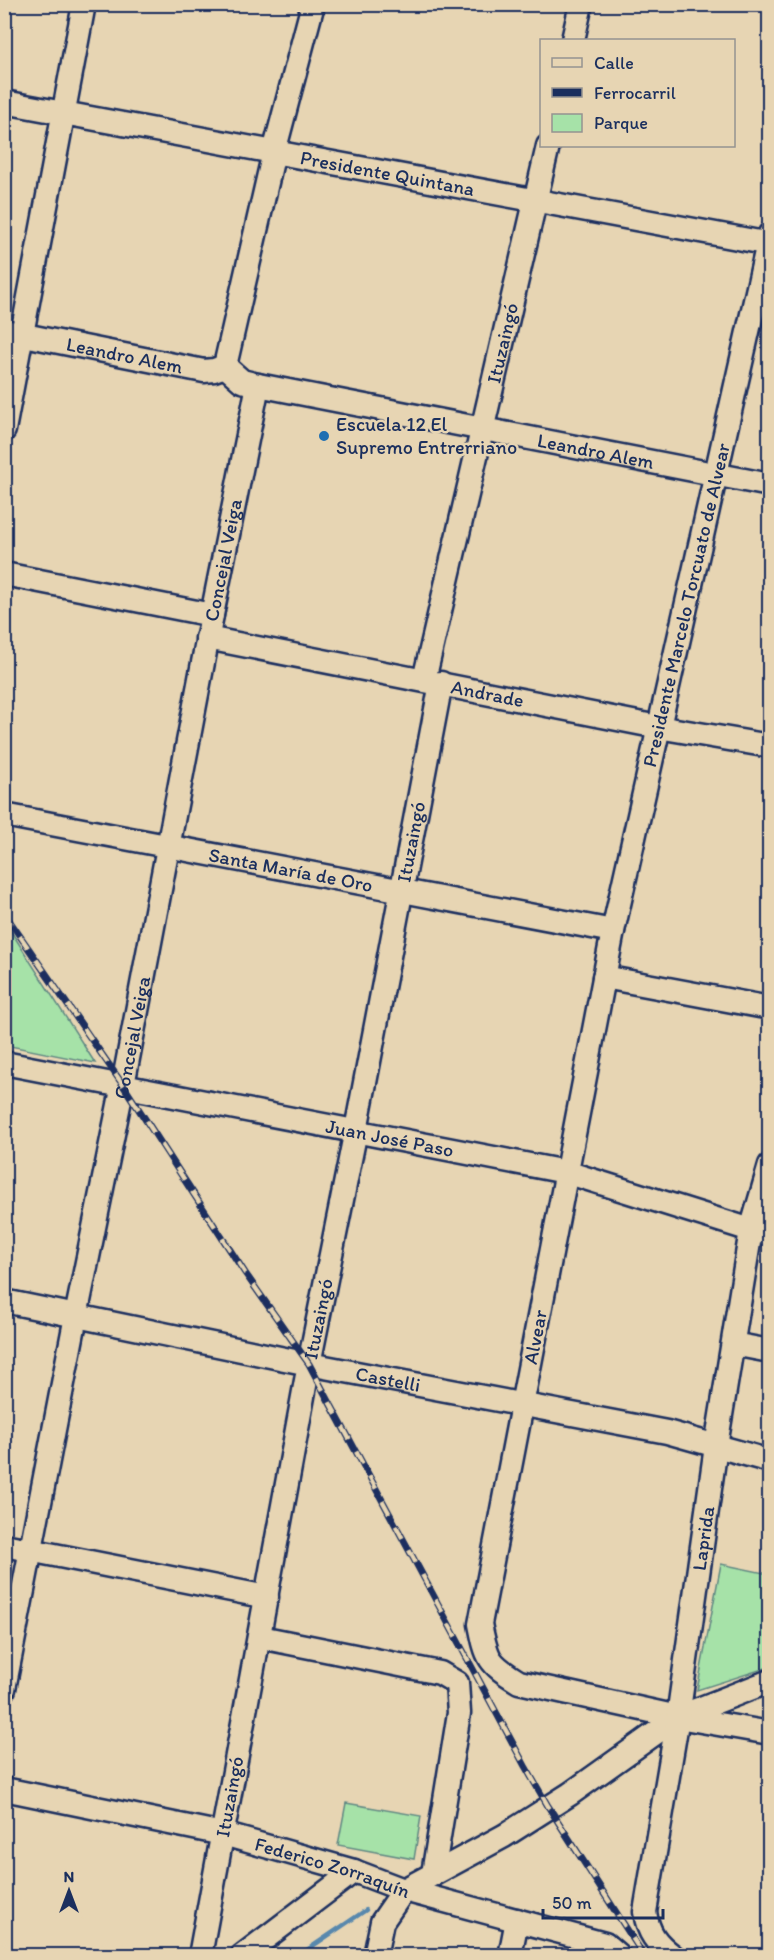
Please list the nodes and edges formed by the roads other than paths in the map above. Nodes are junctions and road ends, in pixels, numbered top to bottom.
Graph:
1 (84, 4) edge
2 (313, 4) edge
3 (581, 4) edge
4 (573, 39) edge
5 (4, 102) edge
6 (64, 114) junction
7 (548, 147) edge
8 (274, 152) junction
9 (535, 201) junction
10 (769, 241) edge
11 (14, 333) edge
12 (225, 366) junction
13 (258, 385) junction
14 (482, 429) junction
15 (4, 430) edge
16 (715, 474) junction
17 (770, 485) edge
18 (4, 574) edge
19 (212, 615) junction
20 (207, 638) junction
21 (433, 682) junction
22 (658, 727) junction
23 (770, 746) edge
24 (4, 815) edge
25 (168, 846) junction
26 (402, 890) junction
27 (613, 931) junction
28 (604, 977) junction
29 (770, 1008) edge
30 (4, 1063) edge
31 (123, 1085) junction
32 (356, 1130) junction
33 (770, 1165) edge
34 (566, 1172) junction
35 (760, 1232) edge
36 (4, 1301) edge
37 (76, 1316) junction
38 (733, 1344) junction
39 (770, 1351) edge
40 (309, 1364) junction
41 (522, 1405) junction
42 (716, 1446) junction
43 (770, 1461) edge
44 (4, 1545) edge
45 (32, 1550) junction
46 (267, 1597) junction
47 (260, 1637) junction
48 (770, 1681) edge
49 (4, 1689) edge
50 (678, 1717) junction
51 (770, 1733) edge
52 (4, 1789) edge
53 (222, 1834) junction
54 (354, 1871) junction
55 (432, 1874) junction
56 (404, 1890) junction
57 (517, 1920) junction
58 (201, 1956) edge
59 (242, 1956) edge
60 (375, 1956) edge
61 (510, 1956) edge
62 (619, 1956) edge
63 (673, 1956) edge

1 - 6 street
2 - 8 street
3 - 4 street
5 - 6 street, Presidente Quintana
6 - 8 street, Presidente Quintana
6 - 11 street
7 - 9 street, Ituzaingó
8 - 9 street, Presidente Quintana
8 - 12 street
9 - 10 street, Presidente Quintana
9 - 14 street, Ituzaingó
10 - 16 street, Presidente Marcelo Torcuato de Alvear
11 - 12 street, Leandro Alem
11 - 15 street
12 - 13 street, Leandro Alem
13 - 14 street, Leandro Alem
13 - 19 street, Concejal Veiga
14 - 16 street, Leandro Alem
14 - 21 street, Ituzaingó
16 - 17 street, Leandro Alem
16 - 22 street, Presidente Marcelo Torcuato de Alvear
18 - 19 street
19 - 20 street, Concejal Veiga
20 - 21 street, Andrade
20 - 25 street, Concejal Veiga
21 - 22 street, Andrade
21 - 26 street, Ituzaingó
22 - 23 street, Andrade
22 - 27 street, Presidente Marcelo Torcuato de Alvear
24 - 25 street, Santa María de Oro
25 - 26 street, Santa María de Oro
25 - 31 street, Concejal Veiga
26 - 27 street, Santa María de Oro
26 - 32 street, Ituzaingó
27 - 28 street, Presidente Marcelo Torcuato de Alvear
28 - 29 street
28 - 34 street, Alvear
30 - 31 street, Juan José Paso
31 - 32 street, Juan José Paso
31 - 37 street, Concejal Veiga
32 - 34 street, Juan José Paso
32 - 40 street, Ituzaingó
33 - 35 street, Laprida
34 - 35 street, Juan José Paso
34 - 41 street, Alvear
35 - 38 street, Laprida
36 - 37 street, Castelli
37 - 40 street, Castelli
37 - 45 street, Concejal Veiga
38 - 39 street
38 - 42 street, Laprida
40 - 41 street, Castelli
40 - 46 street, Ituzaingó
41 - 42 street, Castelli
41 - 50 street, Alvear
42 - 43 street, Castelli
42 - 50 street, Laprida
44 - 45 street
45 - 46 street
45 - 49 street, Concejal Veiga
46 - 47 street, Ituzaingó
47 - 53 street, Ituzaingó
47 - 55 street
48 - 50 street
50 - 51 street
50 - 55 street
50 - 63 street, Laprida
52 - 53 street, Federico Zorraquín
53 - 54 street, Federico Zorraquín
53 - 58 street, Ituzaingó
54 - 56 street, Federico Zorraquín
54 - 59 street
55 - 56 street
56 - 57 street, Federico Zorraquín
56 - 60 street
57 - 61 street
57 - 62 street, Federico Zorraquín

